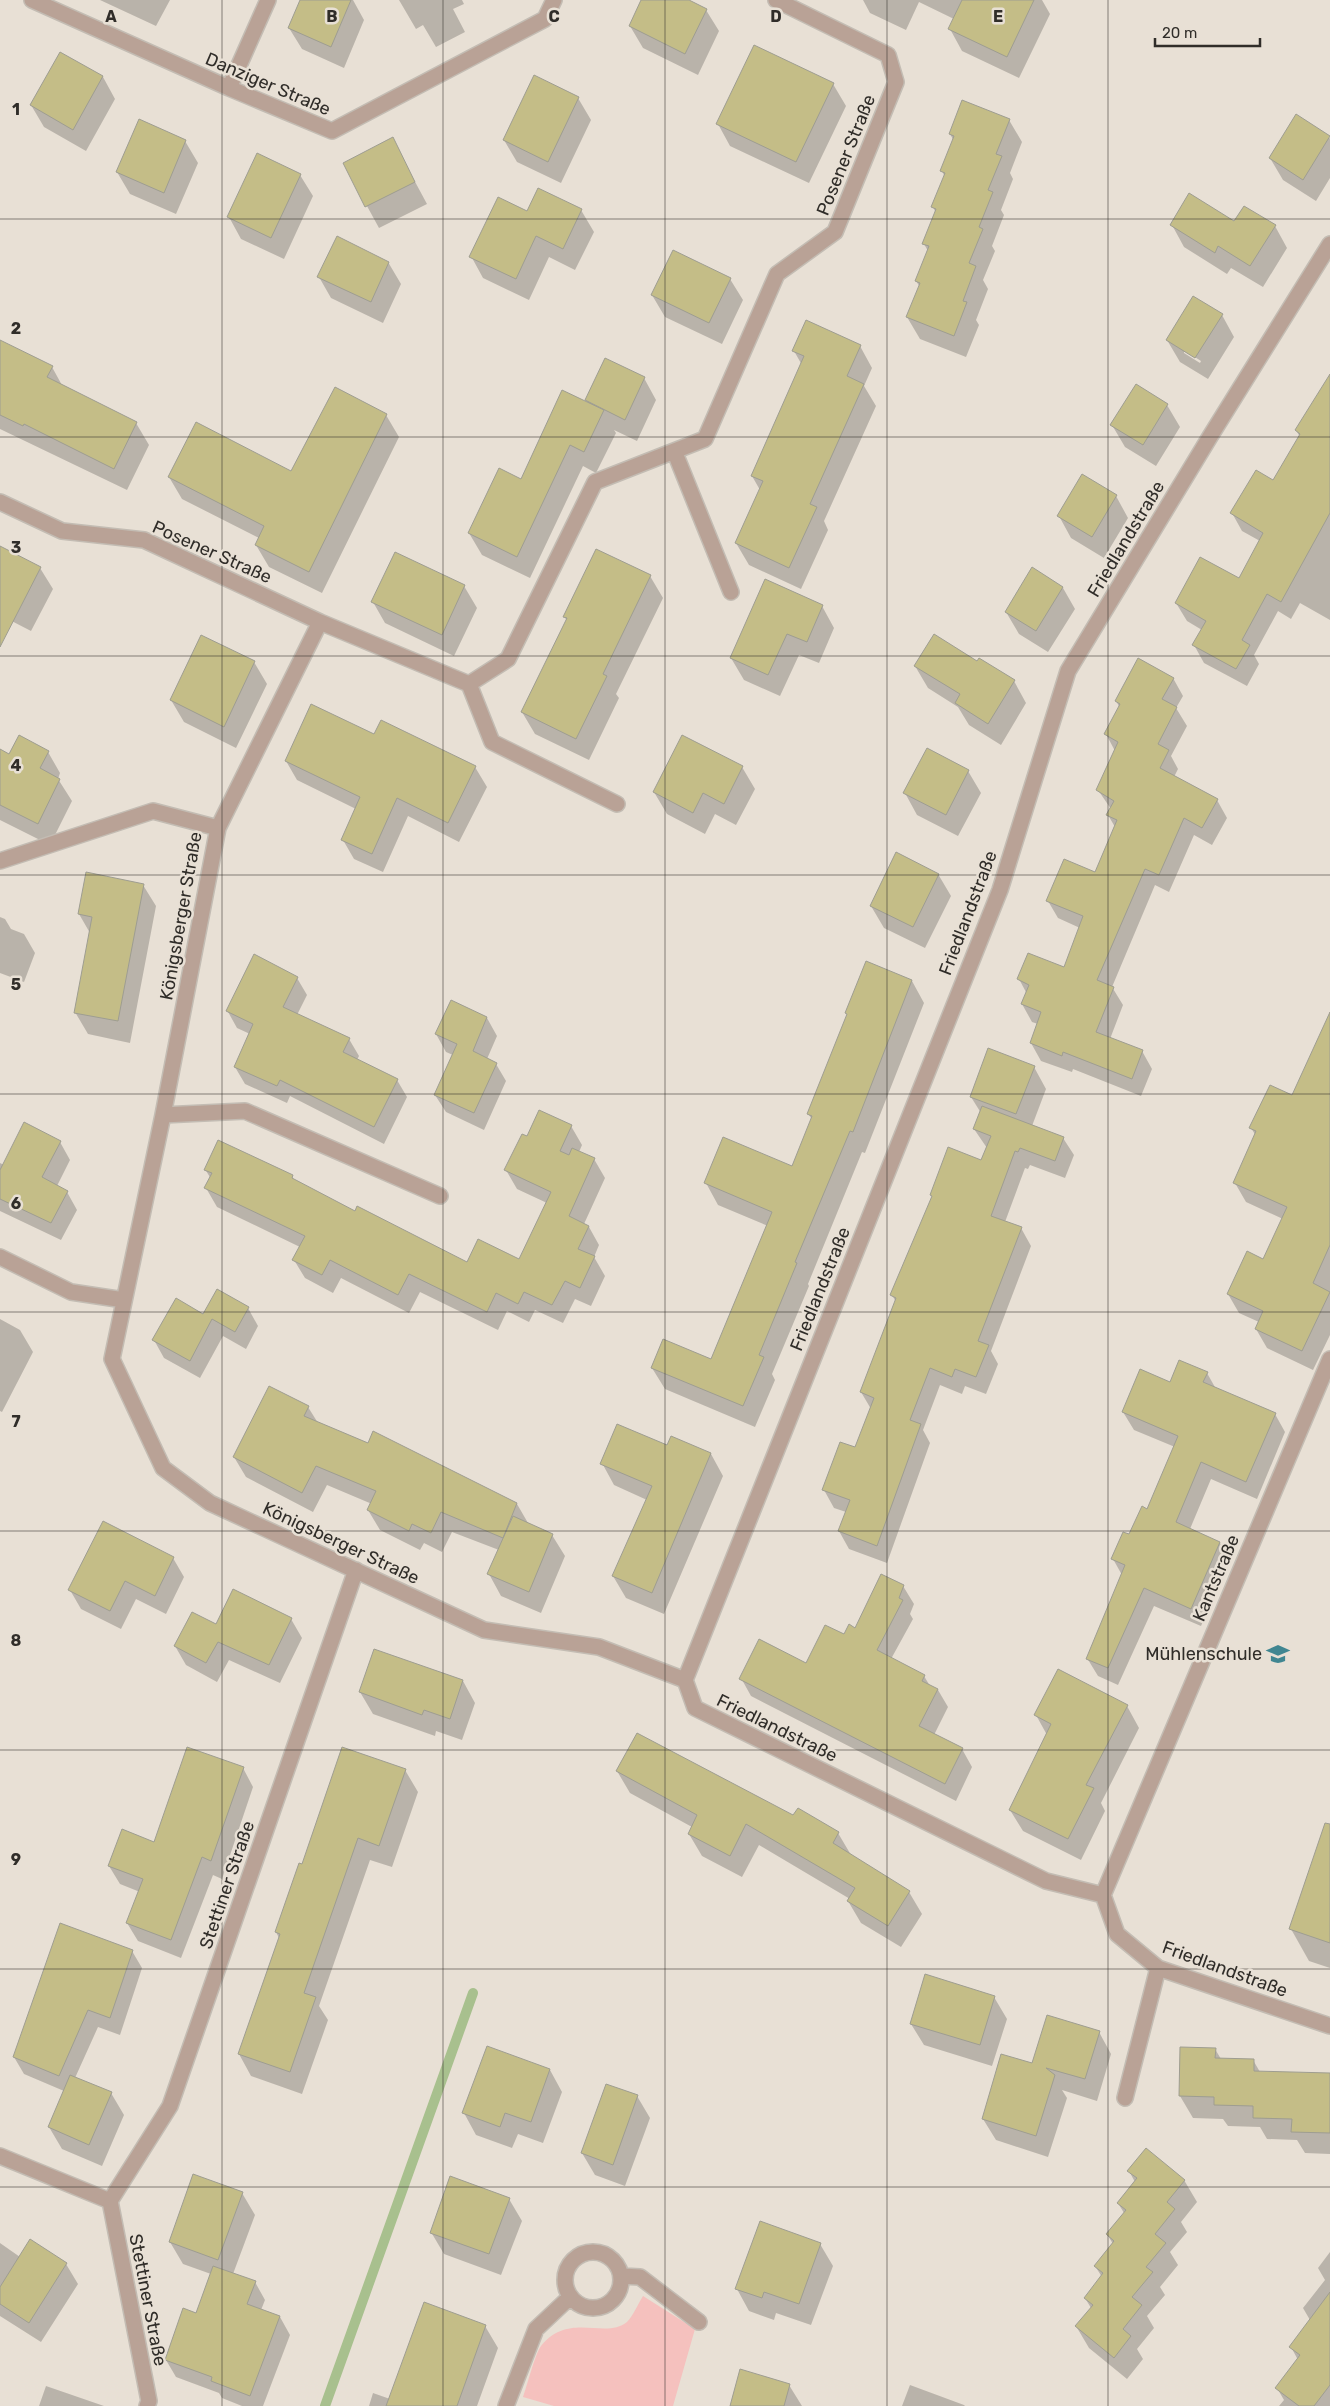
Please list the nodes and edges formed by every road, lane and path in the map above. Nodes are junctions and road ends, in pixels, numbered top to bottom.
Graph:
1 (32, 0) edge
2 (268, 0) edge
3 (554, 0) edge
4 (776, 0) edge
5 (228, 88) junction
6 (1330, 244) edge
7 (675, 452) junction
8 (0, 502) edge
9 (731, 592) dead end
10 (320, 622) junction
11 (469, 684) junction
12 (617, 804) dead end
13 (218, 828) junction
14 (0, 861) edge
15 (163, 1115) junction
16 (440, 1196) dead end
17 (0, 1257) edge
18 (124, 1300) junction
19 (1330, 1359) edge
20 (356, 1570) junction
21 (685, 1680) junction
22 (1103, 1895) junction
23 (1158, 1968) junction
24 (1330, 2026) edge
25 (1125, 2098) dead end
26 (0, 2156) edge
27 (110, 2201) junction
28 (622, 2276) junction
29 (570, 2297) junction
30 (699, 2322) dead end
31 (147, 2406) edge
32 (506, 2406) edge

1 - 5 street, Danziger Straße
2 - 5 street
3 - 5 street, Danziger Straße
4 - 7 street, Posener Straße
6 - 21 street, Friedlandstraße
7 - 9 street
7 - 11 street, Posener Straße
8 - 10 street, Posener Straße
10 - 11 street, Posener Straße
10 - 13 street
11 - 12 street
13 - 14 street, Königsberger Straße
13 - 15 street, Königsberger Straße
15 - 16 street
15 - 18 street, Königsberger Straße
17 - 18 street
18 - 20 street, Königsberger Straße
19 - 22 street, Kantstraße
20 - 21 street, Königsberger Straße
20 - 27 street, Stettiner Straße
21 - 22 street, Friedlandstraße
22 - 23 street, Friedlandstraße
23 - 24 street, Friedlandstraße
23 - 25 street
26 - 27 street
27 - 31 street, Stettiner Straße
28 - 29 street
28 - 29 street
28 - 30 street
29 - 32 street

